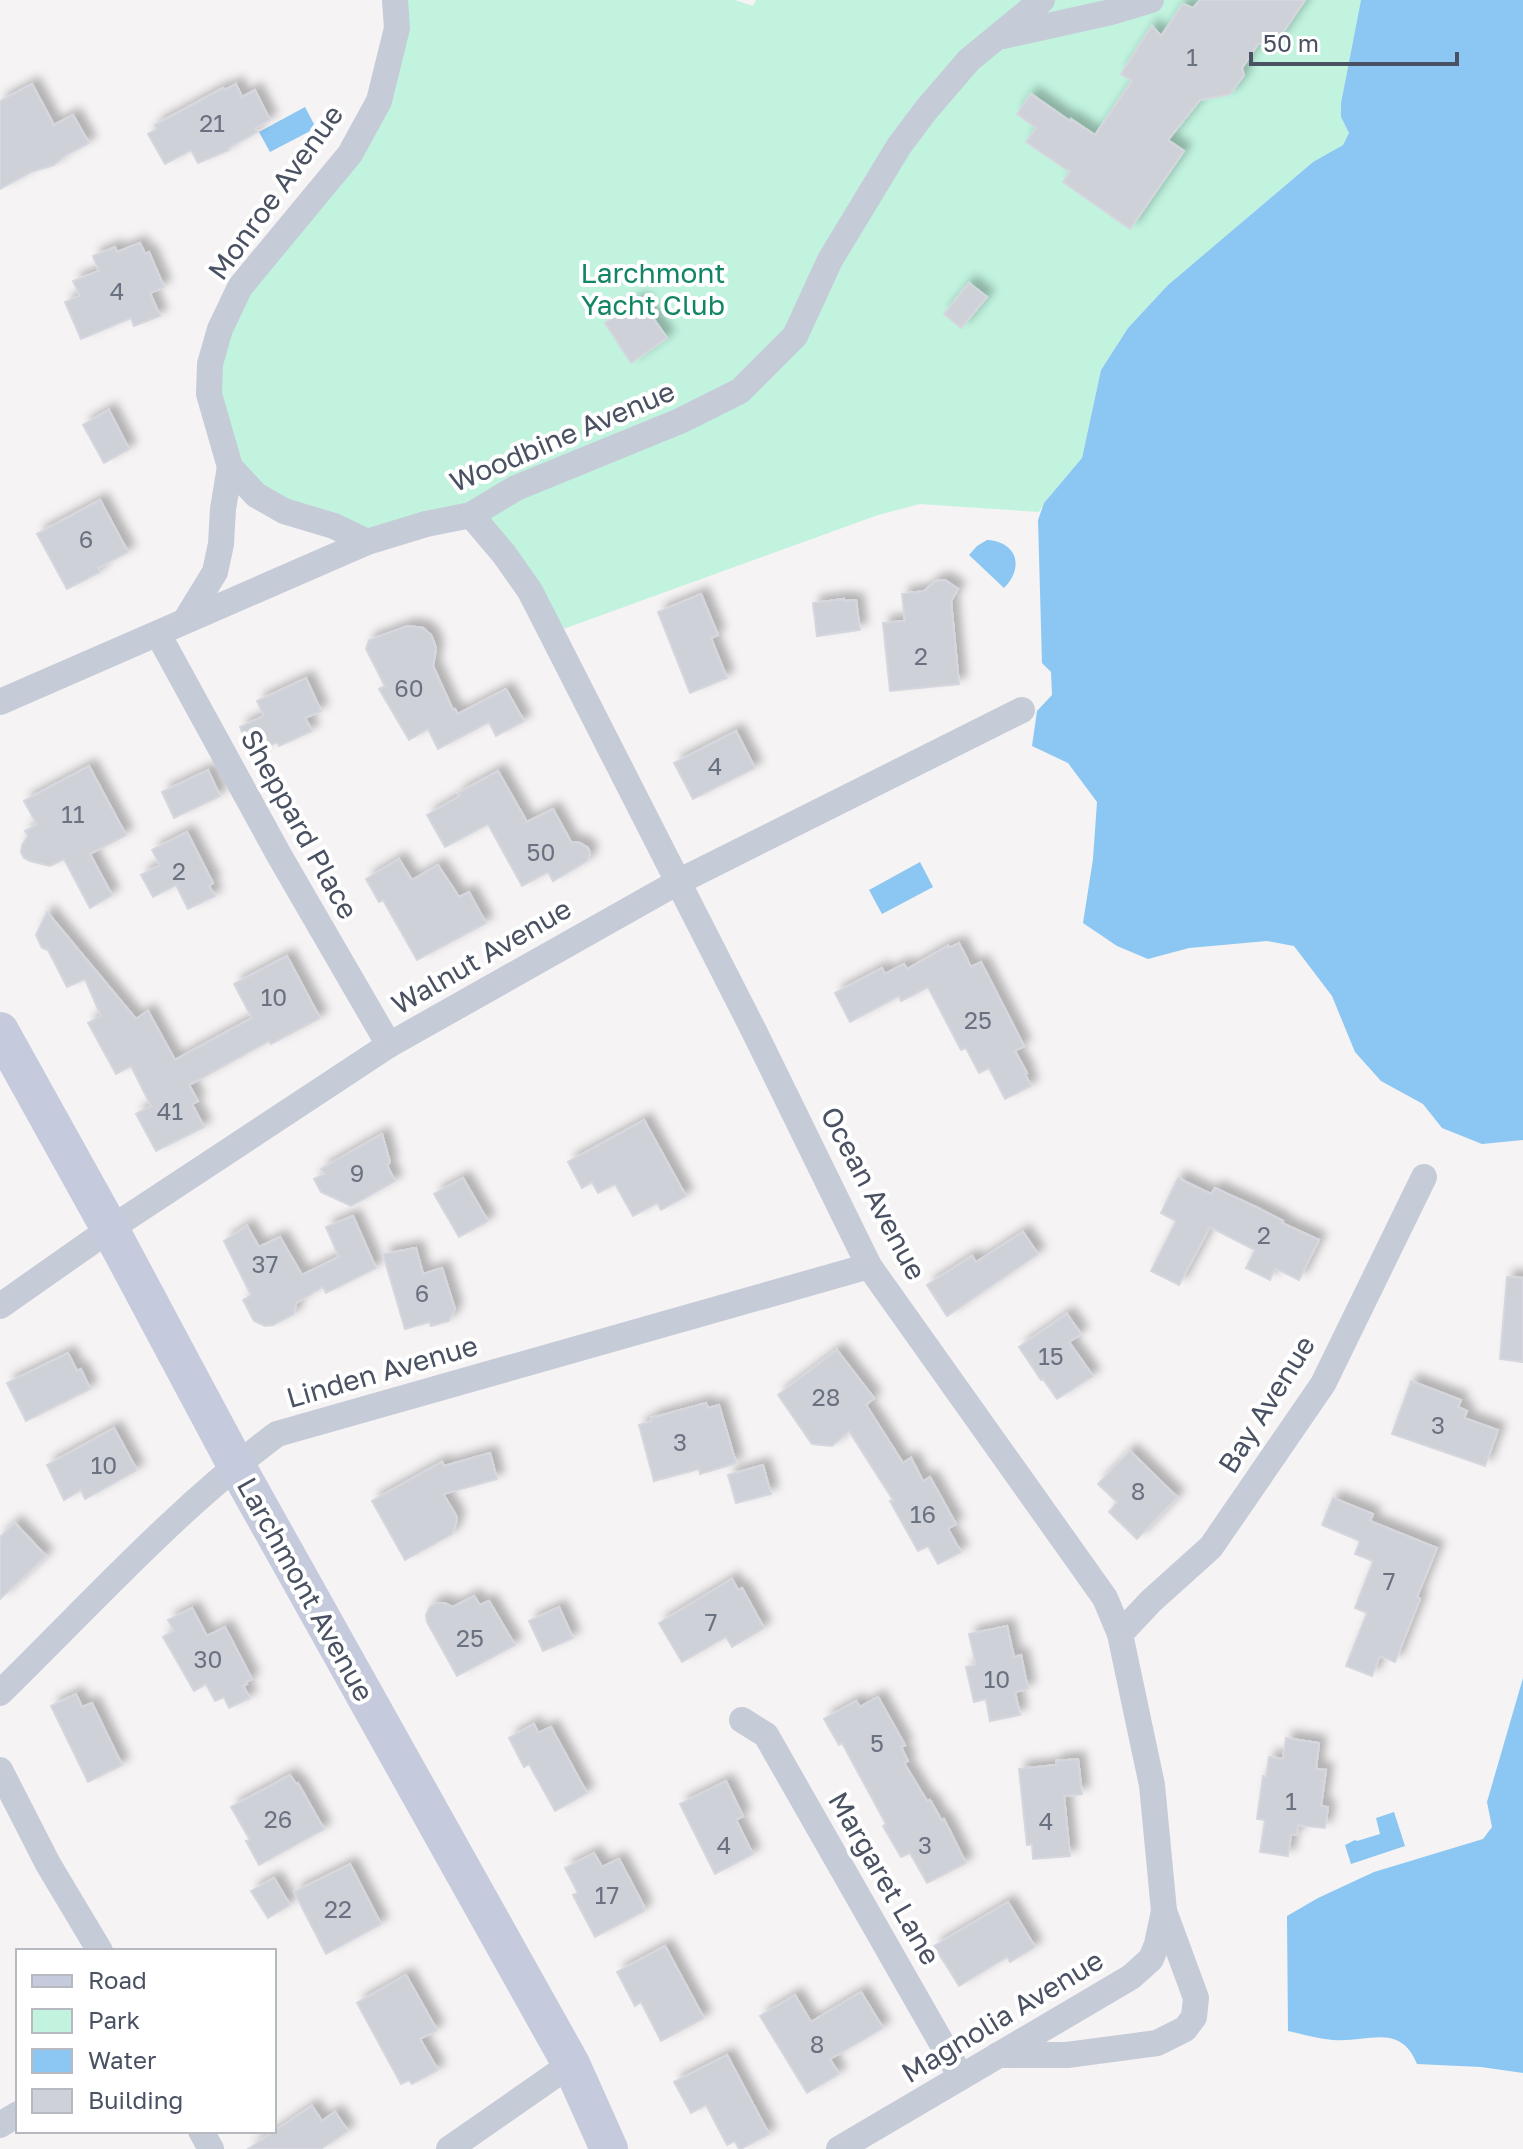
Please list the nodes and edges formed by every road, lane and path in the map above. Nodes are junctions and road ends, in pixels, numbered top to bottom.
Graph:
1 (395, 0) edge
2 (1042, 0) edge
3 (1151, 0) edge
4 (995, 37) junction
5 (230, 467) junction
6 (471, 515) junction
7 (367, 542) junction
8 (185, 621) junction
9 (158, 634) junction
10 (0, 702) edge
11 (1022, 710) dead end
12 (678, 882) junction
13 (0, 1031) edge
14 (389, 1045) junction
15 (1424, 1177) dead end
16 (110, 1229) junction
17 (869, 1266) junction
18 (0, 1306) edge
19 (236, 1465) junction
20 (1120, 1634) junction
21 (0, 1693) edge
22 (742, 1720) dead end
23 (0, 1770) edge
24 (1164, 1911) junction
25 (99, 1949) edge
26 (998, 2055) junction
27 (571, 2064) junction
28 (961, 2077) junction
29 (449, 2149) edge
30 (609, 2149) edge
31 (839, 2149) edge

1 - 5 street, Monroe Avenue
2 - 4 street, Woodbine Avenue
3 - 4 street
4 - 6 street, Woodbine Avenue
5 - 7 street, Monroe Avenue
5 - 8 street, Monroe Avenue
6 - 7 street, Woodbine Avenue
6 - 12 street, Ocean Avenue
7 - 8 street, Woodbine Avenue
8 - 9 street, Woodbine Avenue
9 - 10 street, Woodbine Avenue
9 - 14 street, Sheppard Place
11 - 12 street, Walnut Avenue
12 - 14 street, Walnut Avenue
12 - 17 street, Ocean Avenue
13 - 16 street, Larchmont Avenue
14 - 16 street, Walnut Avenue
15 - 20 street, Bay Avenue
16 - 18 street, Walnut Avenue
16 - 19 street, Larchmont Avenue
17 - 19 street, Linden Avenue
17 - 20 street, Ocean Avenue
19 - 21 street, Linden Avenue
19 - 27 street, Larchmont Avenue
20 - 24 street, Ocean Avenue
22 - 28 street, Margaret Lane
23 - 25 street
24 - 26 street, Magnolia Avenue
24 - 26 street
26 - 28 street, Magnolia Avenue
27 - 29 street
27 - 30 street, Larchmont Avenue
28 - 31 street, Magnolia Avenue

